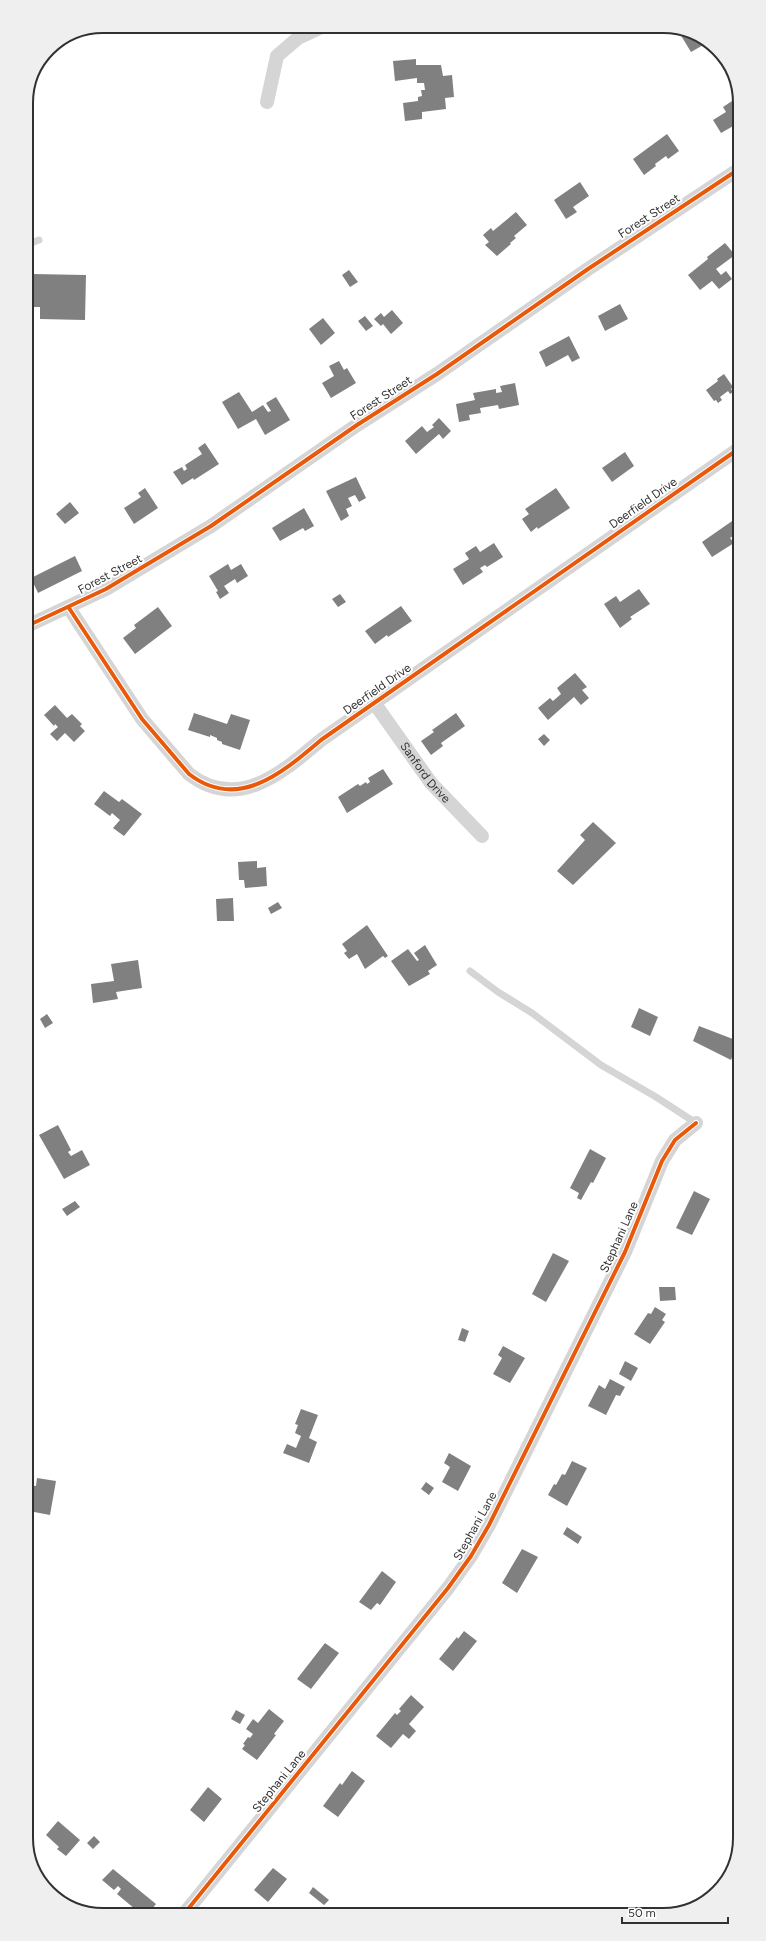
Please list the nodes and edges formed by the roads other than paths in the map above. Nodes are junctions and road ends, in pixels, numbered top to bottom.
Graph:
1 (309, 33) edge
2 (267, 102) dead end
3 (733, 173) edge
4 (39, 240) dead end
5 (33, 242) edge
6 (733, 453) edge
7 (69, 608) junction
8 (33, 623) edge
9 (374, 704) junction
10 (482, 836) dead end
11 (470, 971) dead end
12 (696, 1123) joint
13 (189, 1908) edge

1 - 2 street
3 - 7 street, Forest Street
4 - 5 lane
6 - 9 street, Deerfield Drive
7 - 8 street, Forest Street
7 - 9 street, Deerfield Drive
9 - 10 street, Sanford Drive
11 - 12 lane
12 - 13 street, Stephani Lane

